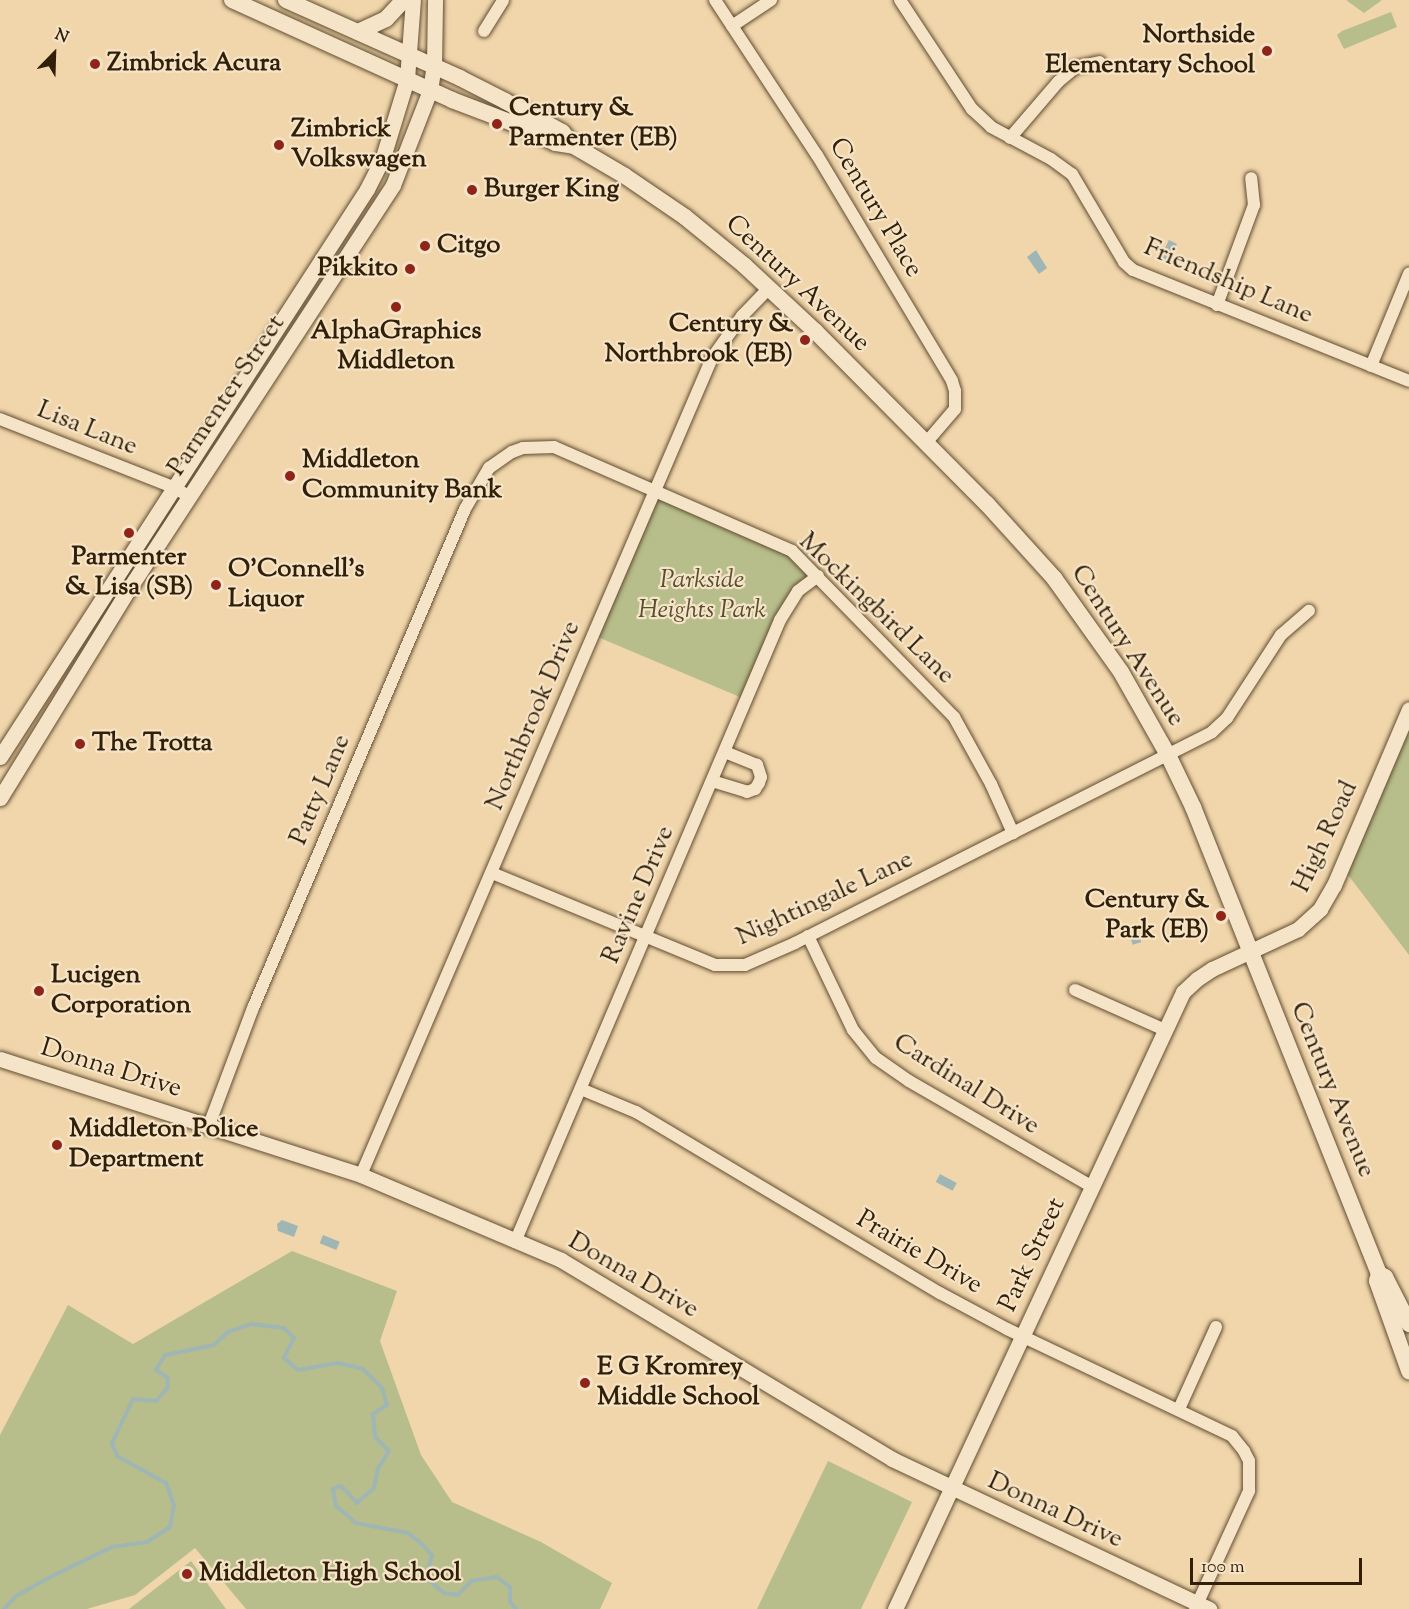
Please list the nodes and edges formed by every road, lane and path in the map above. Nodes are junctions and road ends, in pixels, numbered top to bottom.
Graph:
1 (232, 0) edge
2 (286, 0) edge
3 (404, 0) edge
4 (413, 0) edge
5 (435, 0) edge
6 (503, 0) edge
7 (715, 0) edge
8 (771, 0) edge
9 (900, 0) edge
10 (732, 26) junction
11 (484, 31) dead end
12 (358, 32) junction
13 (411, 55) junction
14 (1099, 62) dead end
15 (434, 66) junction
16 (407, 80) junction
17 (430, 90) junction
18 (1010, 138) junction
19 (574, 146) junction
20 (1251, 178) dead end
21 (1409, 274) edge
22 (770, 287) junction
23 (1217, 305) junction
24 (1371, 366) junction
25 (1409, 381) edge
26 (0, 418) edge
27 (926, 443) junction
28 (483, 477) joint
29 (173, 488) junction
30 (654, 492) junction
31 (190, 496) junction
32 (818, 576) junction
33 (1309, 611) dead end
34 (1409, 709) edge
35 (725, 752) junction
36 (1168, 755) junction
37 (0, 757) edge
38 (712, 781) junction
39 (0, 798) edge
40 (1013, 833) junction
41 (492, 873) junction
42 (808, 936) junction
43 (646, 938) junction
44 (1250, 952) junction
45 (1075, 990) dead end
46 (1165, 1030) junction
47 (0, 1059) edge
48 (581, 1089) junction
49 (209, 1125) junction
50 (361, 1175) junction
51 (1091, 1186) junction
52 (516, 1242) junction
53 (1379, 1274) junction
54 (1409, 1324) edge
55 (1216, 1327) dead end
56 (1022, 1336) junction
57 (1409, 1371) edge
58 (1179, 1409) junction
59 (951, 1488) junction
60 (1200, 1607) edge
61 (894, 1609) edge

1 - 16 main road, Century Avenue
2 - 12 main road, Century Avenue
3 - 12 main road
4 - 13 street, Parmenter Street
5 - 15 street, Parmenter Street
6 - 11 street
7 - 10 street, Century Place
8 - 10 street
9 - 18 street, Friendship Lane
10 - 27 street, Century Place
12 - 13 main road, Century Avenue
13 - 15 main road, Century Avenue
13 - 16 street, Parmenter Street
14 - 18 street
15 - 17 street, Parmenter Street
15 - 19 main road, Century Avenue
16 - 17 main road, Century Avenue
16 - 29 street, Parmenter Street
17 - 19 main road, Century Avenue
17 - 31 street, Parmenter Street
18 - 23 street, Friendship Lane
19 - 22 main road, Century Avenue
20 - 23 street
21 - 24 street
22 - 27 main road, Century Avenue
22 - 30 street, Northbrook Drive
23 - 24 street, Friendship Lane
24 - 25 street, Friendship Lane
26 - 29 street, Lisa Lane
27 - 36 main road, Century Avenue
28 - 30 street, Mockingbird Lane
28 - 49 street, Patty Lane
29 - 31 street, Lisa Lane
29 - 37 street, Parmenter Street
30 - 32 street, Mockingbird Lane
30 - 41 street, Northbrook Drive
31 - 39 street, Parmenter Street
32 - 35 street, Ravine Drive
32 - 40 street, Mockingbird Lane
33 - 36 street, Nightingale Lane
34 - 44 street, High Road
35 - 38 street, Ravine Drive
35 - 38 street
36 - 40 street, Nightingale Lane
36 - 44 main road, Century Avenue
38 - 43 street, Ravine Drive
40 - 42 street, Nightingale Lane
41 - 43 street, Nightingale Lane
41 - 50 street, Northbrook Drive
42 - 43 street, Nightingale Lane
42 - 51 street, Cardinal Drive
43 - 48 street, Ravine Drive
44 - 46 street, Park Street
44 - 53 main road, Century Avenue
45 - 46 street
46 - 51 street, Park Street
47 - 49 street, Donna Drive
48 - 52 street, Ravine Drive
48 - 56 street, Prairie Drive
49 - 50 street, Donna Drive
50 - 52 street, Donna Drive
51 - 56 street, Park Street
52 - 59 street, Donna Drive
53 - 54 main road, Century Avenue
53 - 57 main road, Century Avenue
55 - 58 street
56 - 58 street, Prairie Drive
56 - 59 street, Park Street
58 - 60 street, Prairie Drive
59 - 60 street, Donna Drive
59 - 61 street, Park Street

